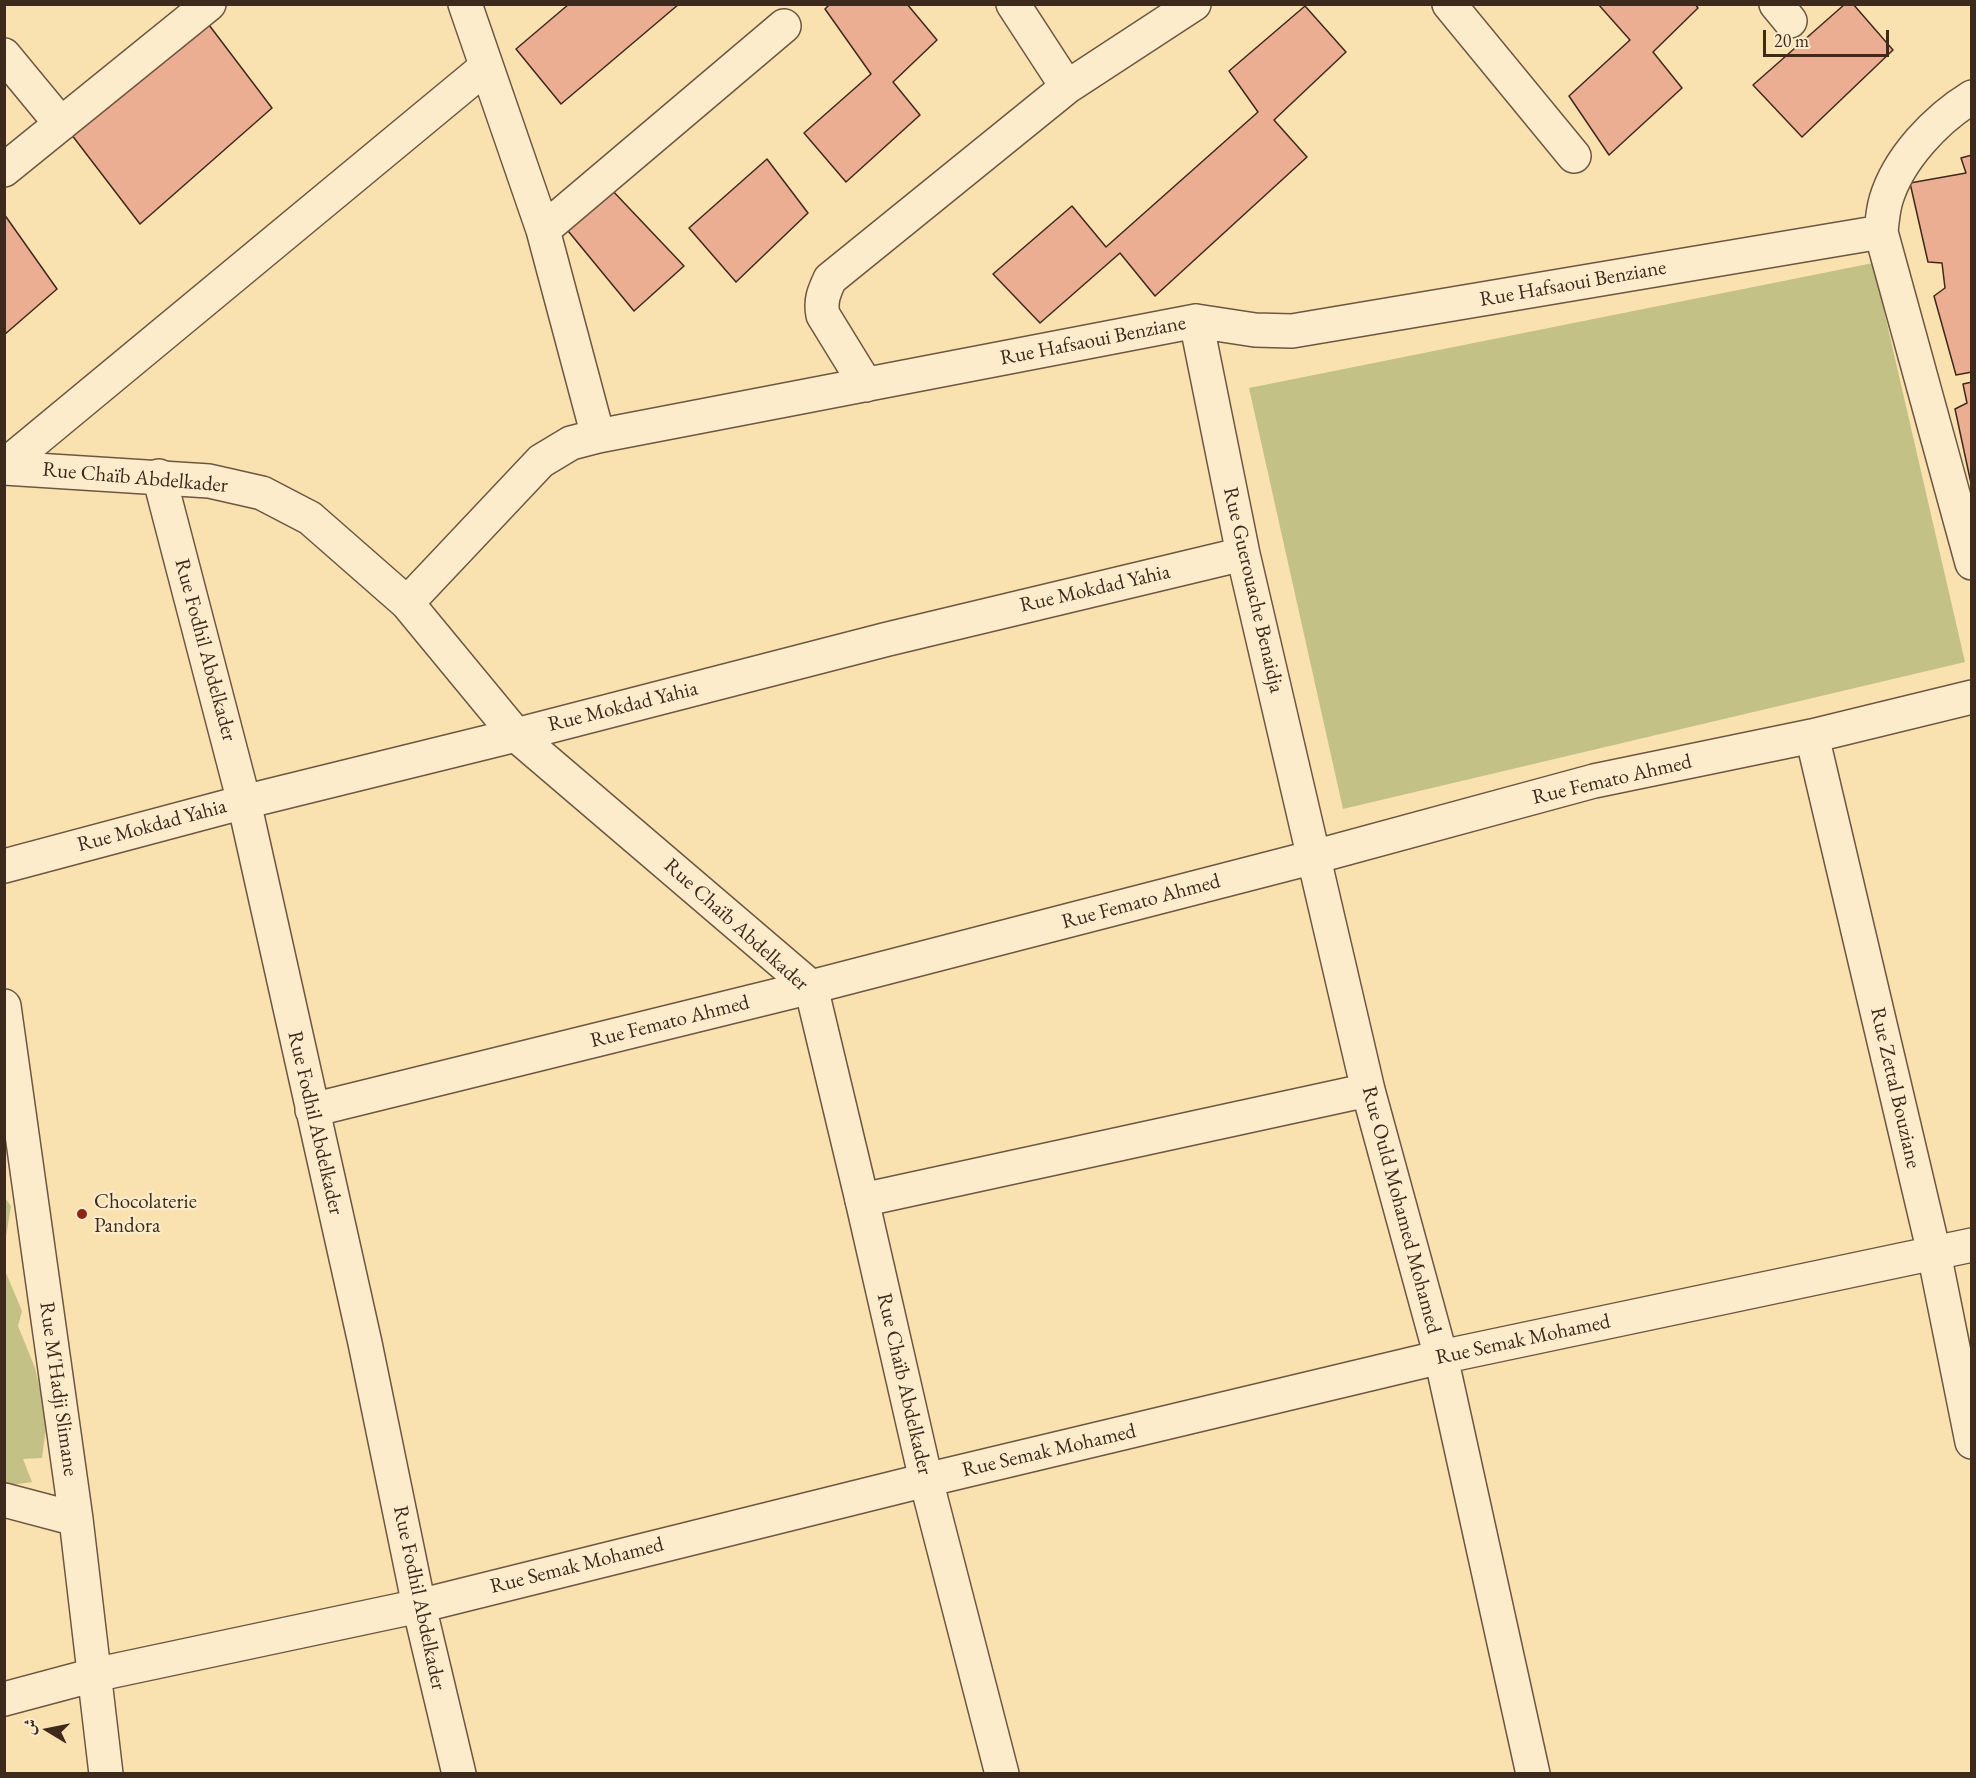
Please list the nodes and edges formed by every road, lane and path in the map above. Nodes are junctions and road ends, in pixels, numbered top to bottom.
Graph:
1 (208, 4) edge
2 (465, 4) edge
3 (1013, 4) edge
4 (1194, 4) edge
5 (1449, 4) edge
6 (784, 26) dead end
7 (4, 56) edge
8 (486, 67) junction
9 (1067, 87) junction
10 (1971, 97) edge
11 (61, 124) junction
12 (1574, 156) dead end
13 (4, 170) edge
14 (543, 230) junction
15 (1881, 232) junction
16 (1196, 321) junction
17 (866, 385) junction
18 (598, 436) junction
19 (4, 467) edge
20 (159, 476) junction
21 (1243, 554) junction
22 (1971, 563) edge
23 (407, 603) junction
24 (1971, 697) edge
25 (516, 735) junction
26 (1812, 736) junction
27 (244, 802) junction
28 (1314, 857) junction
29 (4, 866) edge
30 (811, 987) junction
31 (4, 1005) edge
32 (1368, 1090) junction
33 (312, 1110) junction
34 (862, 1200) junction
35 (1971, 1245) edge
36 (1934, 1253) junction
37 (1441, 1357) junction
38 (1971, 1442) edge
39 (926, 1480) junction
40 (4, 1500) edge
41 (76, 1519) junction
42 (419, 1605) junction
43 (94, 1675) junction
44 (4, 1699) edge
45 (106, 1773) edge
46 (459, 1773) edge
47 (1002, 1773) edge
48 (1533, 1773) edge

1 - 11 street
2 - 8 street
3 - 9 street
4 - 9 street
5 - 12 street
6 - 14 street
7 - 11 street
8 - 14 street
8 - 19 street
9 - 17 street
10 - 15 street
11 - 13 street
14 - 18 street
15 - 16 street, Rue Hafsaoui Benziane
15 - 22 street
16 - 17 street, Rue Hafsaoui Benziane
16 - 21 street, Rue Guerouache Benaidja
17 - 18 street, Rue Hafsaoui Benziane
18 - 23 street, Rue Hafsaoui Benziane
19 - 20 street, Rue Chaïb Abdelkader
20 - 23 street, Rue Chaïb Abdelkader
20 - 27 street, Rue Fodhil Abdelkader
21 - 25 street, Rue Mokdad Yahia
21 - 28 street, Rue Guerouache Benaidja
23 - 25 street, Rue Chaïb Abdelkader
24 - 26 street, Rue Femato Ahmed
25 - 27 street, Rue Mokdad Yahia
25 - 30 street, Rue Chaïb Abdelkader
26 - 28 street, Rue Femato Ahmed
26 - 36 street, Rue Zettal Bouziane
27 - 29 street, Rue Mokdad Yahia
27 - 33 street, Rue Fodhil Abdelkader
28 - 30 street, Rue Femato Ahmed
28 - 32 street, Rue Ould Mohamed Mohamed
30 - 33 street, Rue Femato Ahmed
30 - 34 street, Rue Chaïb Abdelkader
31 - 41 street, Rue M'Hadji Slimane
32 - 34 street
32 - 37 street, Rue Ould Mohamed Mohamed
33 - 42 street, Rue Fodhil Abdelkader
34 - 39 street, Rue Chaïb Abdelkader
35 - 36 street, Rue Semak Mohamed
36 - 37 street, Rue Semak Mohamed
36 - 38 street, Rue Zettal Bouziane
37 - 39 street, Rue Semak Mohamed
37 - 48 street, Rue Ould Mohamed Mohamed
39 - 42 street, Rue Semak Mohamed
39 - 47 street, Rue Chaïb Abdelkader
40 - 41 street
41 - 43 street, Rue M'Hadji Slimane
42 - 43 street, Rue Semak Mohamed
42 - 46 street, Rue Fodhil Abdelkader
43 - 44 street, Rue Semak Mohamed
43 - 45 street, Rue M'Hadji Slimane

